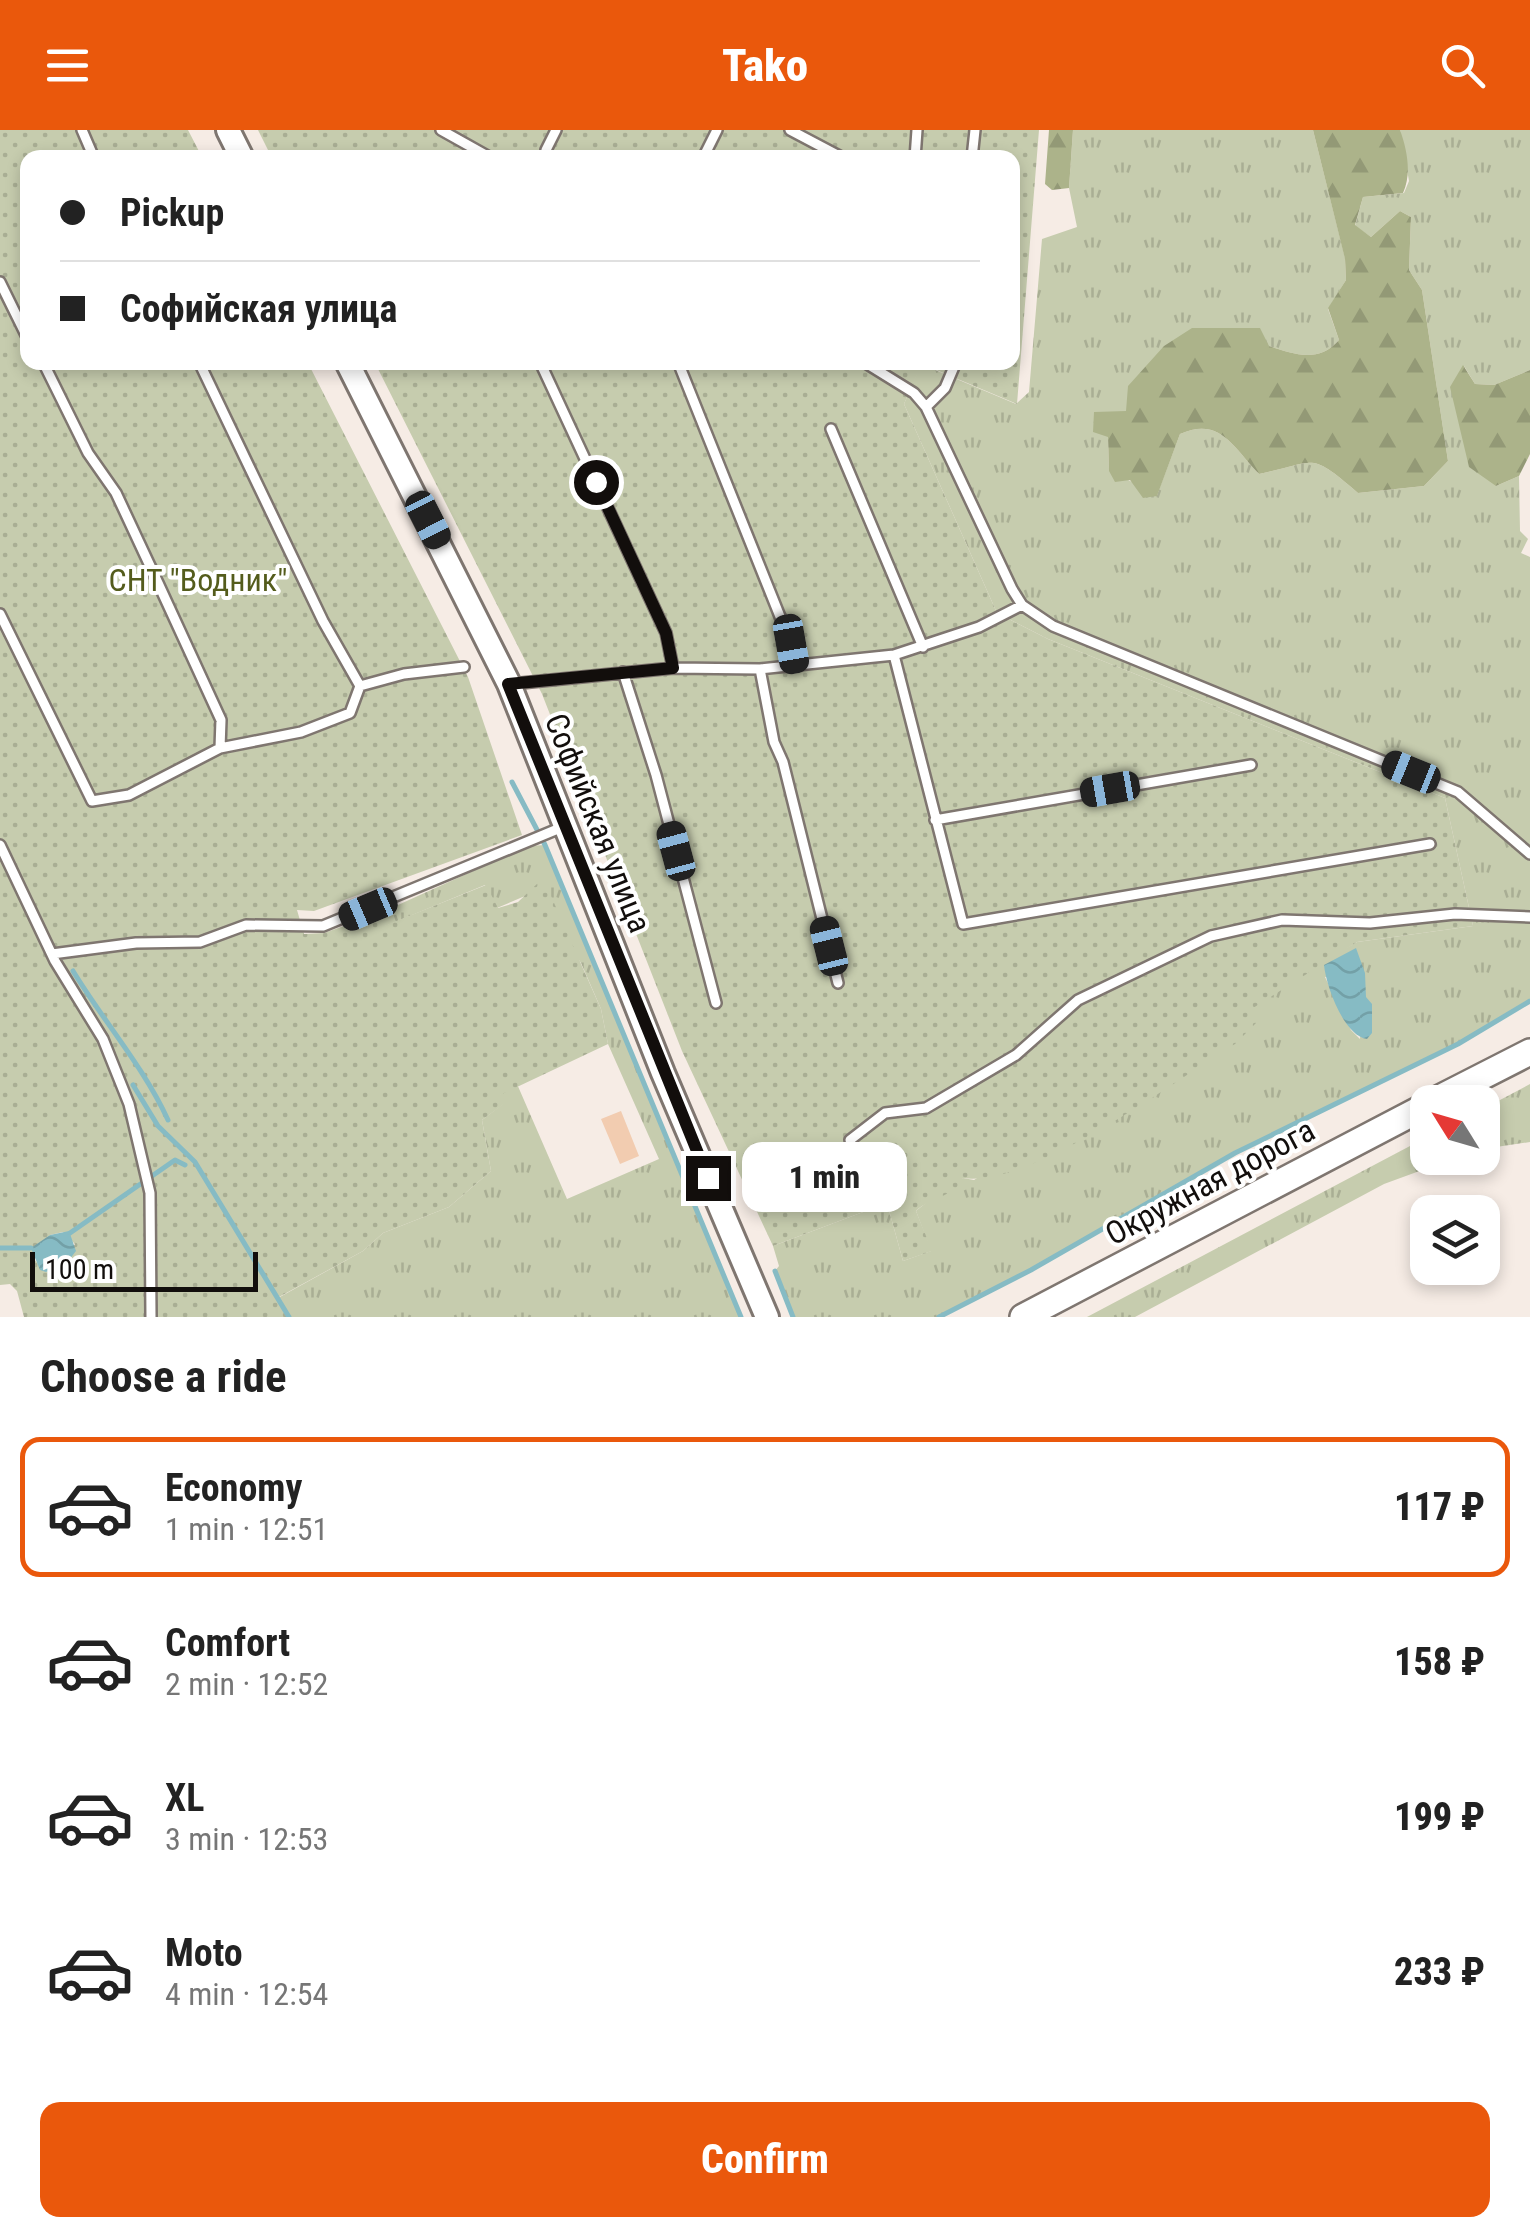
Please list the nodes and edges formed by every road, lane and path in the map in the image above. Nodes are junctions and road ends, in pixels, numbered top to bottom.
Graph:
1 (441, 130) edge
2 (556, 130) edge
3 (790, 130) edge
4 (477, 150) edge
5 (546, 150) dead end
6 (828, 150) edge
7 (0, 282) edge
8 (20, 322) edge
9 (47, 370) edge
10 (202, 370) edge
11 (351, 370) edge
12 (544, 370) edge
13 (681, 370) edge
14 (877, 370) edge
15 (953, 370) edge
16 (926, 407) junction
17 (831, 429) dead end
18 (1022, 605) junction
19 (0, 614) edge
20 (923, 647) junction
21 (894, 655) junction
22 (794, 665) junction
23 (464, 668) dead end
24 (673, 668) junction
25 (760, 669) junction
26 (623, 672) junction
27 (508, 684) junction
28 (360, 686) junction
29 (220, 748) junction
30 (1251, 765) dead end
31 (935, 820) junction
32 (565, 826) junction
33 (1430, 844) dead end
34 (0, 845) edge
35 (1530, 854) edge
36 (1530, 917) edge
37 (52, 954) junction
38 (838, 983) dead end
39 (716, 1003) dead end
40 (1530, 1052) edge
41 (1467, 1085) edge
42 (1410, 1114) edge
43 (850, 1140) dead end
44 (150, 1317) edge
45 (768, 1317) edge
46 (1023, 1317) edge

1 - 4 lane
2 - 5 lane
3 - 6 lane
7 - 8 lane
9 - 29 lane
10 - 28 lane
11 - 27 main road, Софийская улица
12 - 24 lane
13 - 22 lane
14 - 16 lane
15 - 16 lane
16 - 18 lane
17 - 20 lane
18 - 20 lane
18 - 35 lane
19 - 29 lane
20 - 21 lane
21 - 22 lane
21 - 31 lane
22 - 25 lane
23 - 28 lane
24 - 25 lane
24 - 26 lane
25 - 38 lane
26 - 27 lane
26 - 39 lane
27 - 32 main road, Софийская улица
28 - 29 lane
30 - 31 lane
31 - 33 lane
32 - 37 lane
32 - 45 main road, Софийская улица
34 - 37 lane
36 - 43 lane
37 - 44 lane
40 - 41 main road, Окружная дорога
42 - 46 main road, Окружная дорога

